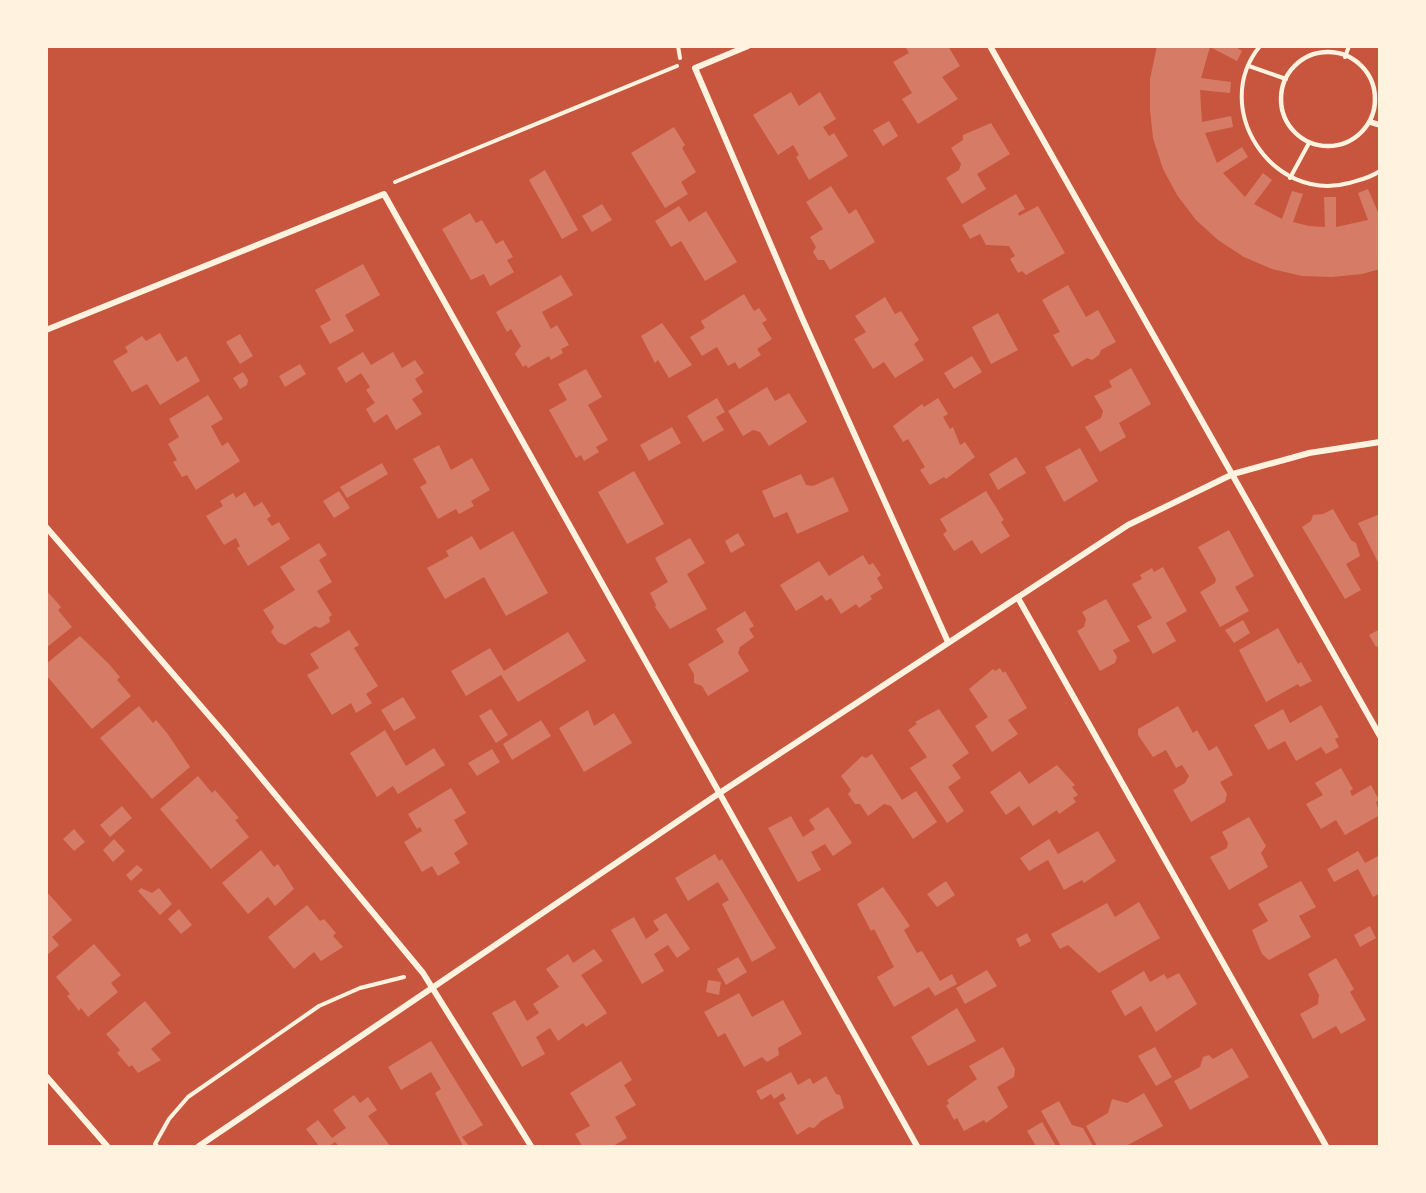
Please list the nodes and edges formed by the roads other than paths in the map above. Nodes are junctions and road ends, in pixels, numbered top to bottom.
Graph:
1 (748, 46) edge
2 (990, 46) edge
3 (1370, 122) junction
4 (1380, 125) edge
5 (46, 330) edge
6 (1380, 442) edge
7 (1233, 474) junction
8 (46, 527) edge
9 (1018, 598) junction
10 (948, 642) junction
11 (1380, 735) edge
12 (718, 794) junction
13 (434, 988) junction
14 (46, 1076) edge
15 (107, 1146) edge
16 (199, 1146) edge
17 (531, 1146) edge
18 (917, 1146) edge
19 (1326, 1146) edge

1 - 10 street
2 - 7 street
3 - 3 lane
3 - 4 street
5 - 12 street
6 - 7 street
7 - 9 street
7 - 11 street
8 - 13 street
9 - 10 street
9 - 19 street
10 - 12 street
12 - 13 street
12 - 18 street
13 - 16 street
13 - 17 street
14 - 15 street

